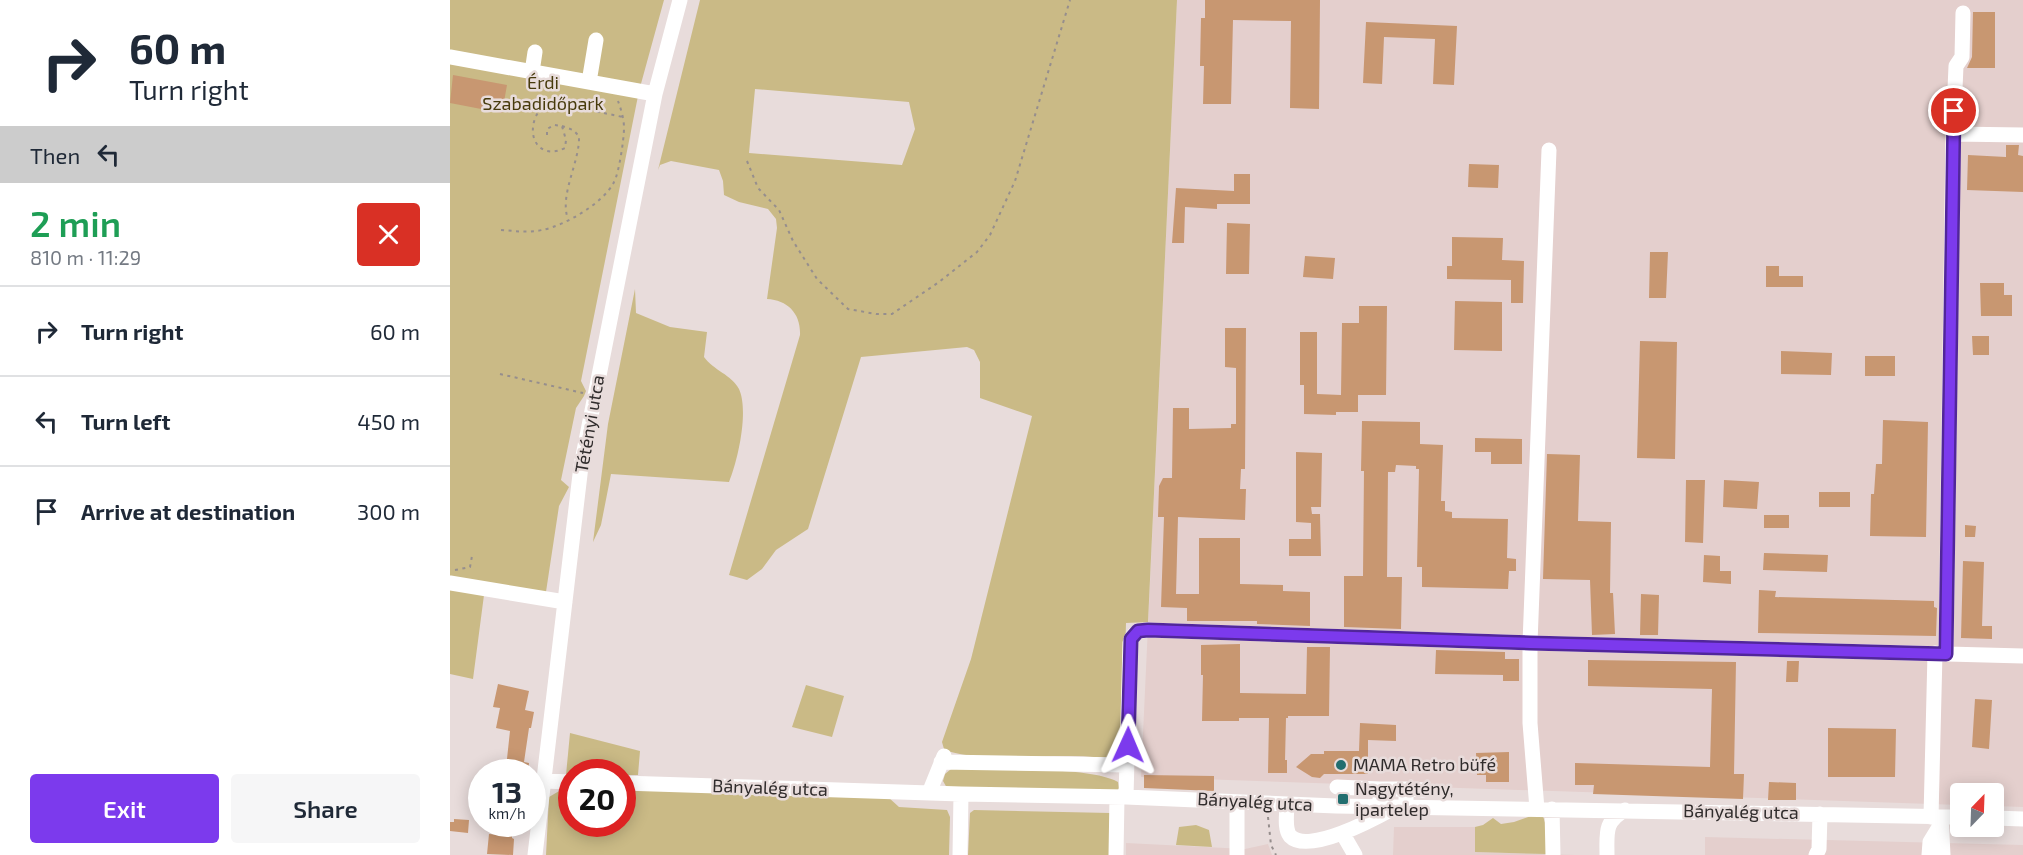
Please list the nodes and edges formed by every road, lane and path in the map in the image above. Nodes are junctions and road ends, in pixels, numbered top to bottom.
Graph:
1 (680, 0) edge
2 (1070, 0) edge
3 (1964, 13) dead end
4 (596, 40) dead end
5 (535, 52) dead end
6 (450, 57) edge
7 (532, 72) junction
8 (589, 82) junction
9 (615, 86) junction
10 (656, 94) junction
11 (622, 117) junction
12 (562, 126) junction
13 (1953, 134) junction
14 (547, 135) dead end
15 (2023, 135) edge
16 (1549, 150) dead end
17 (747, 161) dead end
18 (568, 220) junction
19 (501, 230) dead end
20 (500, 374) dead end
21 (594, 395) junction
22 (472, 556) dead end
23 (470, 567) dead end
24 (450, 583) edge
25 (565, 602) junction
26 (1530, 643) junction
27 (1940, 653) junction
28 (2023, 656) edge
29 (546, 764) edge
30 (1127, 765) junction
31 (636, 783) edge
32 (1337, 787) dead end
33 (1380, 789) junction
34 (1406, 789) junction
35 (1424, 789) dead end
36 (929, 793) junction
37 (961, 794) junction
38 (1122, 797) junction
39 (1237, 802) junction
40 (1287, 804) junction
41 (1380, 807) junction
42 (1401, 807) junction
43 (1545, 809) junction
44 (1588, 810) junction
45 (1625, 810) junction
46 (1820, 814) junction
47 (1950, 818) edge
48 (2004, 818) edge
49 (1938, 819) junction
50 (2023, 819) edge
51 (1607, 828) junction
52 (1344, 836) junction
53 (538, 837) edge
54 (536, 855) edge
55 (960, 855) edge
56 (1116, 855) edge
57 (1237, 855) edge
58 (1355, 855) edge
59 (1553, 855) edge
60 (1607, 855) edge
61 (1816, 855) edge
62 (1929, 855) edge
63 (1943, 855) edge

1 - 10 street, Tétényi utca
2 - 17 path
3 - 13 street
4 - 8 street
5 - 7 street
6 - 7 street
7 - 8 street
8 - 9 street
9 - 10 street
9 - 11 path
10 - 21 street, Tétényi utca
11 - 12 path
11 - 18 path
12 - 14 path
12 - 18 path
13 - 15 street
13 - 27 street
16 - 26 street
18 - 19 path
20 - 21 path
21 - 25 street, Tétényi utca
22 - 23 path
24 - 25 street
25 - 29 street, Tétényi utca
26 - 27 street
26 - 30 street
26 - 43 street
27 - 28 street
27 - 49 street
30 - 36 street
30 - 38 street
31 - 36 street, Bányalég utca
32 - 33 street
33 - 34 street
33 - 41 street
34 - 35 street
34 - 42 street
36 - 37 street, Bányalég utca
37 - 38 street, Bányalég utca
37 - 55 street
38 - 39 street, Bányalég utca
38 - 56 street
39 - 40 street, Bányalég utca
39 - 57 street
40 - 41 street, Bányalég utca
40 - 52 street
41 - 42 street, Bányalég utca
42 - 43 street, Bányalég utca
42 - 52 street
43 - 44 street, Bányalég utca
43 - 59 street
44 - 45 street, Bányalég utca
44 - 51 street
45 - 46 street, Bányalég utca
45 - 51 street
46 - 49 street, Bányalég utca
46 - 61 street
47 - 49 street, Bányalég utca
48 - 50 street
49 - 62 street
49 - 63 street
51 - 60 street
52 - 58 street
53 - 54 street, Tétényi utca

